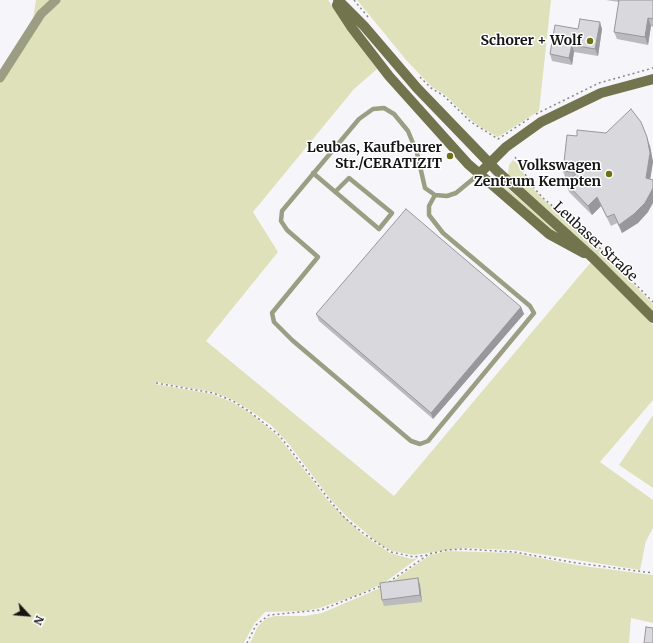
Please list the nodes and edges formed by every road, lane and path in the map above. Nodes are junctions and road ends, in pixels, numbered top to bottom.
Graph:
1 (56, 0) edge
2 (334, 0) edge
3 (338, 0) edge
4 (354, 0) edge
5 (369, 18) dead end
6 (416, 73) dead end
7 (0, 78) edge
8 (653, 79) edge
9 (498, 139) dead end
10 (515, 157) dead end
11 (489, 163) junction
12 (314, 173) junction
13 (479, 174) junction
14 (335, 192) junction
15 (435, 195) junction
16 (593, 258) junction
17 (653, 302) edge
18 (653, 318) edge
19 (156, 383) dead end
20 (429, 554) junction
21 (653, 573) edge
22 (247, 643) edge

1 - 7 street
2 - 13 main road
3 - 11 main road, Leubaser Straße
4 - 5 path
6 - 9 path
8 - 11 main road
10 - 17 path
11 - 13 main road
11 - 16 main road, Leubaser Straße
12 - 14 lane
12 - 15 lane
12 - 15 lane
13 - 15 lane
13 - 16 main road
14 - 14 lane
16 - 18 main road, Leubaser Straße
19 - 20 path
20 - 21 path
20 - 22 path

